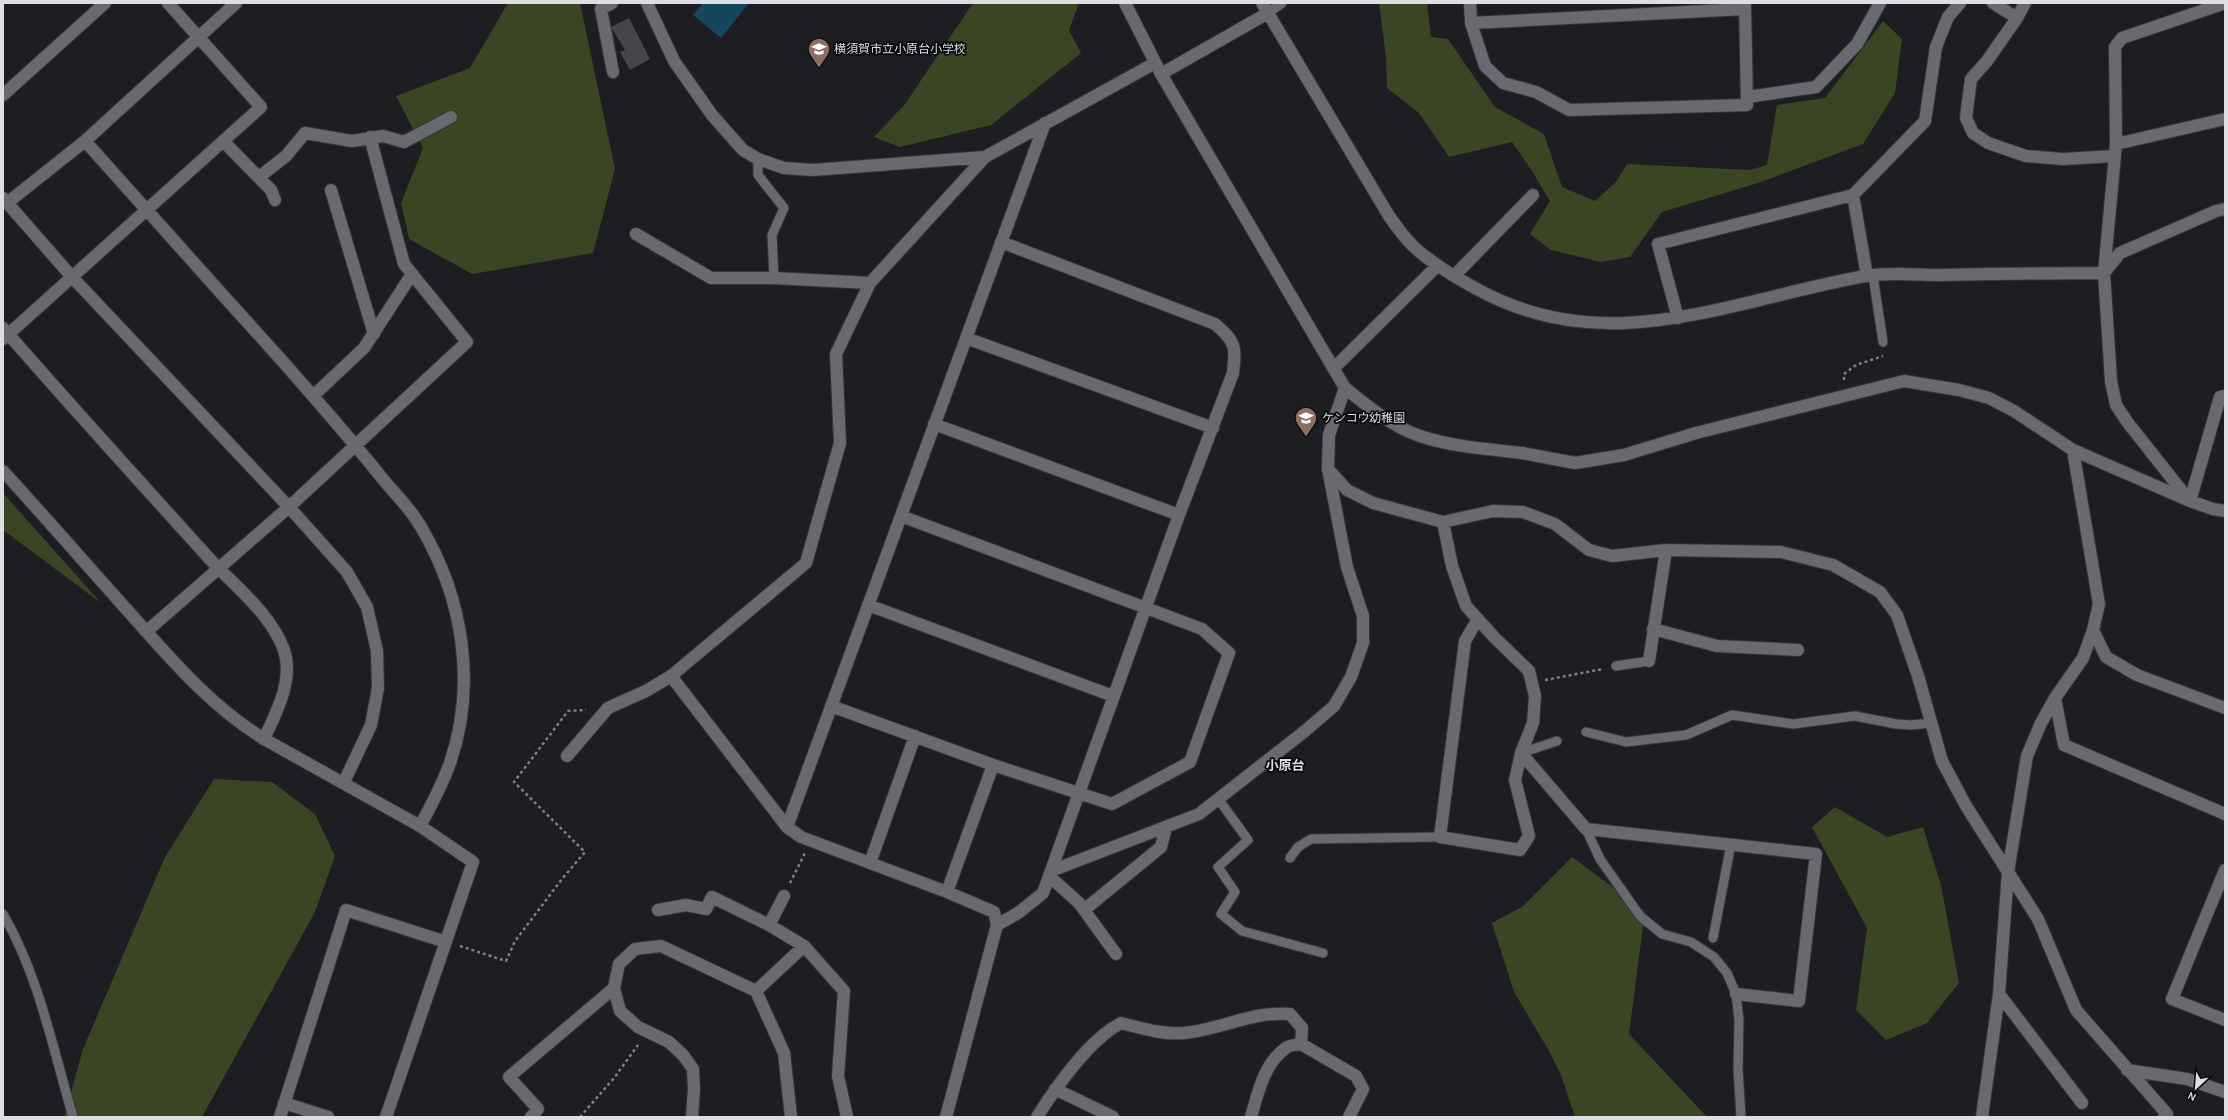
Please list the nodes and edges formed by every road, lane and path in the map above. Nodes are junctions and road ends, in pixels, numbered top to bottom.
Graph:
1 (105, 3) edge
2 (168, 3) edge
3 (236, 3) edge
4 (612, 3) edge
5 (647, 3) edge
6 (1125, 3) edge
7 (1282, 3) edge
8 (1470, 3) edge
9 (1880, 3) edge
10 (1960, 3) edge
11 (1993, 3) edge
12 (2025, 3) edge
13 (2225, 3) edge
14 (1745, 6) edge
15 (1265, 8) edge
16 (2017, 18) junction
17 (1471, 23) junction
18 (199, 37) junction
19 (1158, 69) junction
20 (613, 72) dead end
21 (3, 94) edge
22 (1746, 97) junction
23 (451, 117) dead end
24 (2225, 119) edge
25 (1044, 123) junction
26 (370, 137) junction
27 (85, 141) junction
28 (224, 142) junction
29 (2116, 150) junction
30 (985, 157) junction
31 (758, 159) junction
32 (258, 177) junction
33 (331, 190) dead end
34 (1533, 195) dead end
35 (1853, 195) junction
36 (5, 200) edge
37 (275, 200) dead end
38 (2225, 209) edge
39 (148, 211) junction
40 (636, 234) dead end
41 (1001, 242) junction
42 (1437, 266) junction
43 (2104, 273) junction
44 (412, 274) junction
45 (1454, 276) junction
46 (1870, 276) junction
47 (72, 277) junction
48 (774, 278) junction
49 (870, 283) junction
50 (1678, 318) junction
51 (5, 334) edge
52 (374, 334) junction
53 (966, 338) junction
54 (1883, 342) joint
55 (1334, 368) junction
56 (1346, 388) junction
57 (1846, 394) junction
58 (313, 396) junction
59 (2225, 396) edge
60 (934, 424) junction
61 (1213, 428) junction
62 (355, 445) junction
63 (2073, 450) junction
64 (1328, 469) junction
65 (3, 470) edge
66 (2190, 501) junction
67 (289, 506) junction
68 (2225, 511) edge
69 (1179, 515) junction
70 (901, 516) junction
71 (1443, 522) junction
72 (1666, 550) junction
73 (218, 568) junction
74 (868, 605) junction
75 (1145, 608) junction
76 (1478, 618) junction
77 (1653, 629) junction
78 (2093, 630) junction
79 (146, 632) junction
80 (1798, 650) dead end
81 (1649, 660) joint
82 (1616, 666) joint
83 (671, 676) junction
84 (1532, 682) junction
85 (1113, 696) junction
86 (2055, 698) junction
87 (831, 706) junction
88 (2225, 708) edge
89 (568, 711) dead end
90 (1931, 723) junction
91 (1586, 732) dead end
92 (915, 736) junction
93 (264, 739) junction
94 (1557, 741) dead end
95 (1521, 753) junction
96 (567, 756) dead end
97 (993, 764) junction
98 (344, 782) junction
99 (1079, 794) junction
100 (1219, 800) junction
101 (2225, 814) edge
102 (420, 826) junction
103 (787, 826) junction
104 (1166, 827) junction
105 (1586, 828) junction
106 (1440, 837) junction
107 (811, 840) junction
108 (1732, 844) junction
109 (1290, 858) dead end
110 (870, 863) junction
111 (2225, 870) edge
112 (2008, 872) junction
113 (1050, 873) junction
114 (947, 892) junction
115 (784, 896) joint
116 (658, 910) dead end
117 (1084, 910) junction
118 (3, 914) edge
119 (769, 925) junction
120 (997, 925) junction
121 (1713, 938) dead end
122 (446, 942) junction
123 (804, 946) junction
124 (463, 947) dead end
125 (1323, 953) dead end
126 (1116, 954) dead end
127 (614, 988) junction
128 (756, 991) junction
129 (1736, 994) junction
130 (1998, 994) junction
131 (2225, 1020) edge
132 (642, 1040) dead end
133 (1301, 1044) junction
134 (2127, 1070) junction
135 (1055, 1089) junction
136 (2225, 1092) edge
137 (284, 1103) junction
138 (2082, 1103) dead end
139 (73, 1117) edge
140 (280, 1117) edge
141 (328, 1117) edge
142 (386, 1117) edge
143 (531, 1117) edge
144 (580, 1117) edge
145 (692, 1117) edge
146 (791, 1117) edge
147 (847, 1117) edge
148 (946, 1117) edge
149 (1037, 1117) edge
150 (1113, 1117) edge
151 (1250, 1117) edge
152 (1349, 1117) edge
153 (1741, 1117) edge
154 (1982, 1117) edge
155 (2164, 1117) edge

1 - 21 street
2 - 18 street
3 - 18 street
4 - 20 street
5 - 31 street
6 - 19 street
7 - 15 lane
8 - 17 street
9 - 22 street
10 - 35 street
11 - 16 street
12 - 16 street
13 - 29 street
14 - 17 street
14 - 22 street
15 - 19 street
15 - 42 street
16 - 29 street
17 - 22 street
18 - 27 street
18 - 28 street
19 - 25 street
19 - 55 street
23 - 26 street
24 - 29 street
25 - 30 street
25 - 41 street
26 - 32 street
26 - 44 street
27 - 36 street
27 - 39 street
28 - 32 street
28 - 39 street
29 - 43 street
30 - 31 street
30 - 49 street
31 - 48 lane
32 - 37 street
33 - 52 street
34 - 45 street
35 - 46 street
35 - 50 street
36 - 47 street
38 - 43 street
39 - 47 street
39 - 58 street
40 - 48 street
41 - 53 street
41 - 61 street
42 - 45 street
42 - 55 street
43 - 46 street
43 - 66 street
44 - 52 street
44 - 62 street
45 - 50 street
46 - 50 street
46 - 54 lane
47 - 51 street
47 - 67 street
48 - 49 street
49 - 83 street
51 - 73 street
52 - 58 street
53 - 60 street
53 - 61 street
54 - 57 path
55 - 56 street
56 - 57 street
56 - 64 street
57 - 63 street
58 - 62 street
59 - 66 street
60 - 69 street
60 - 70 street
61 - 69 street
62 - 67 street
62 - 102 street
63 - 66 street
63 - 78 street
64 - 71 street
64 - 100 street
65 - 79 street
66 - 68 street
67 - 73 street
67 - 98 street
69 - 75 street
70 - 74 street
70 - 75 street
71 - 72 street
71 - 76 street
72 - 77 street
72 - 90 street
73 - 79 street
73 - 93 street
74 - 85 street
74 - 87 street
75 - 85 street
75 - 99 street
76 - 84 street
76 - 106 street
77 - 80 street
77 - 81 street
78 - 86 street
78 - 88 street
79 - 93 street
81 - 82 lane
82 - 84 path
83 - 96 street
83 - 103 street
84 - 95 street
85 - 99 street
86 - 101 street
86 - 112 street
87 - 92 street
87 - 103 street
89 - 124 path
90 - 91 lane
90 - 112 street
92 - 97 street
92 - 110 street
93 - 98 street
94 - 95 lane
95 - 105 street
95 - 106 street
97 - 99 street
97 - 114 street
98 - 102 street
99 - 113 street
100 - 104 street
100 - 125 lane
102 - 122 street
103 - 107 street
104 - 113 street
104 - 117 street
105 - 108 street
105 - 129 lane
106 - 109 lane
107 - 110 street
107 - 115 path
108 - 121 lane
108 - 129 street
110 - 114 street
111 - 131 street
112 - 130 street
112 - 134 street
113 - 117 street
113 - 120 street
114 - 120 street
115 - 119 street
116 - 119 street
117 - 126 street
118 - 139 lane
119 - 123 street
120 - 148 street
122 - 137 street
122 - 142 street
123 - 128 street
123 - 147 street
127 - 128 street
127 - 143 street
127 - 145 street
128 - 146 street
129 - 153 lane
130 - 138 street
130 - 154 street
132 - 144 path
133 - 135 street
133 - 151 street
133 - 152 street
134 - 136 street
134 - 155 street
135 - 149 street
135 - 150 street
137 - 140 street
137 - 141 street

